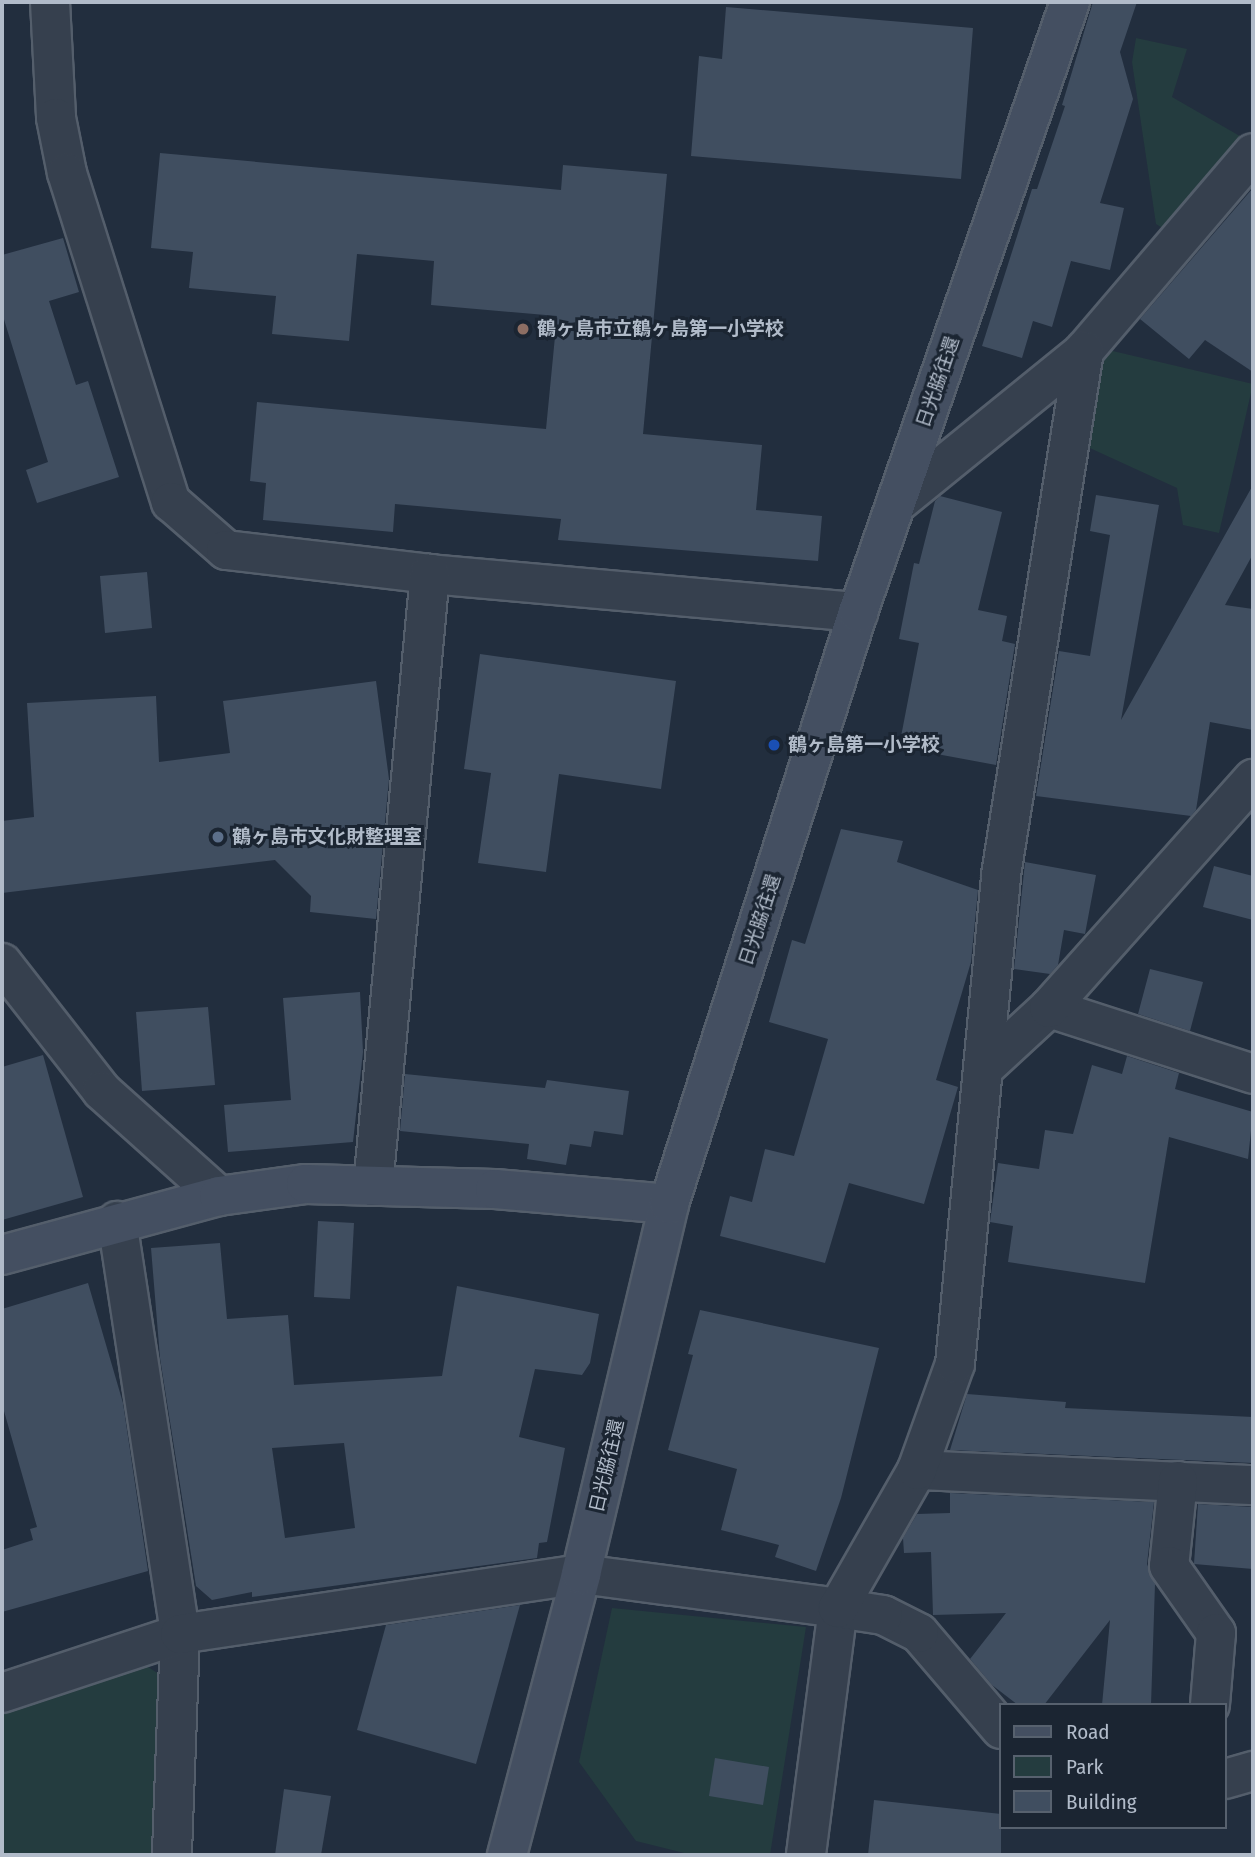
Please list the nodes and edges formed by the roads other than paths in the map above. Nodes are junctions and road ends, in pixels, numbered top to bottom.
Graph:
1 (50, 2) edge
2 (1070, 2) edge
3 (1253, 153) edge
4 (1084, 351) junction
5 (896, 504) junction
6 (430, 575) junction
7 (858, 612) junction
8 (1253, 779) edge
9 (2, 963) edge
10 (1049, 1009) junction
11 (985, 1067) junction
12 (1253, 1074) edge
13 (373, 1186) junction
14 (219, 1196) junction
15 (669, 1204) junction
16 (117, 1221) junction
17 (2, 1255) edge
18 (917, 1470) junction
19 (1178, 1481) junction
20 (1253, 1485) edge
21 (581, 1574) junction
22 (838, 1608) junction
23 (180, 1634) junction
24 (2, 1693) edge
25 (1210, 1703) edge
26 (1000, 1729) edge
27 (1253, 1771) edge
28 (1227, 1778) edge
29 (172, 1855) edge
30 (507, 1855) edge
31 (806, 1855) edge

1 - 6 street
2 - 5 street, 日光脇往還
3 - 4 street
4 - 5 street
4 - 11 street
5 - 7 street, 日光脇往還
6 - 7 street
6 - 13 street
7 - 15 street, 日光脇往還
8 - 10 street
9 - 14 street
10 - 11 street
10 - 12 street
11 - 18 street
13 - 14 street
13 - 15 street
14 - 16 street
15 - 21 street, 日光脇往還
16 - 17 street
16 - 23 street
18 - 19 street
18 - 22 street
19 - 20 street
19 - 25 street
21 - 22 street
21 - 23 street
21 - 30 street, 日光脇往還
22 - 26 street
22 - 31 street
23 - 24 street
23 - 29 street
27 - 28 street

